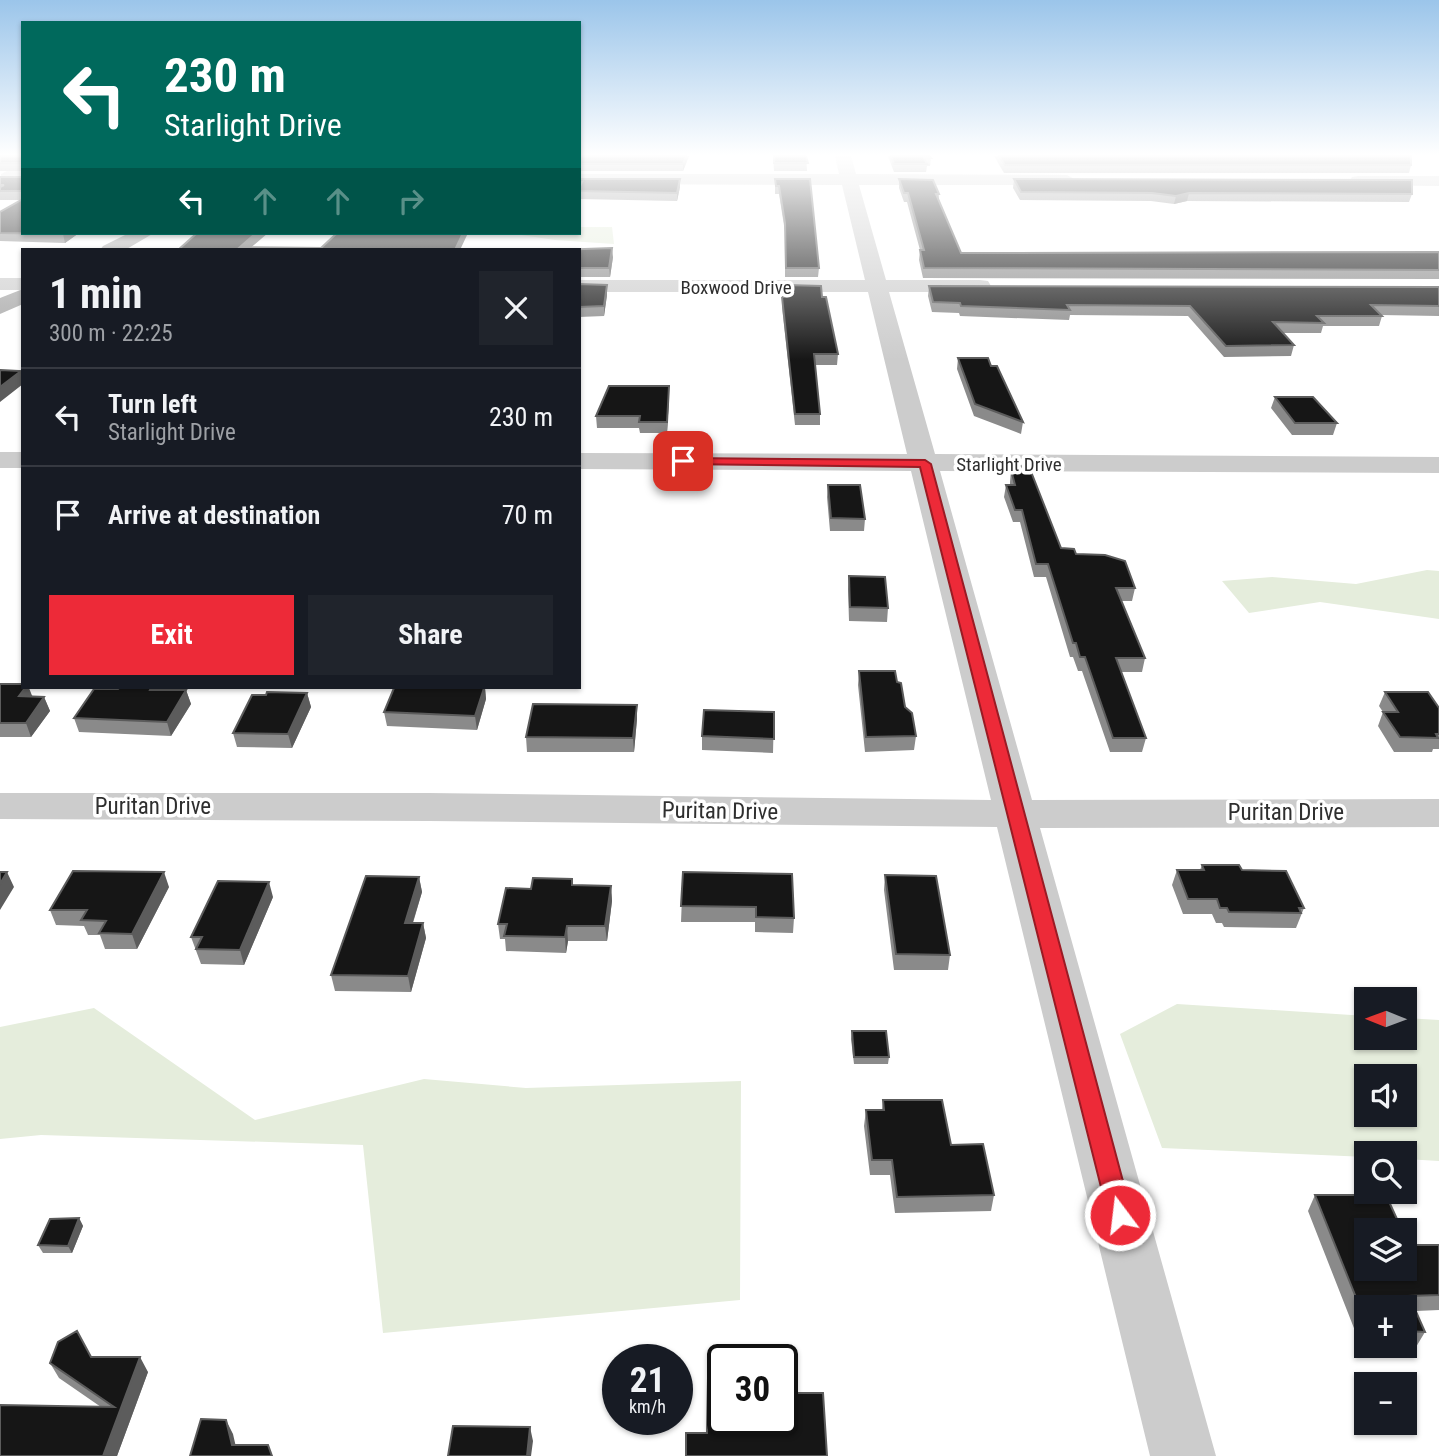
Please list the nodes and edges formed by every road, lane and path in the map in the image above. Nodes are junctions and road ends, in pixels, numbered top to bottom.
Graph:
1 (861, 224) edge
2 (140, 235) edge
3 (114, 248) edge
4 (0, 284) edge
5 (21, 284) edge
6 (581, 286) edge
7 (878, 286) junction
8 (999, 286) edge
9 (21, 296) edge
10 (0, 307) edge
11 (0, 460) edge
12 (21, 460) edge
13 (581, 461) edge
14 (925, 464) junction
15 (1439, 465) edge
16 (0, 806) edge
17 (1439, 813) edge
18 (1014, 814) junction
19 (1183, 1456) edge

1 - 7 street
2 - 3 main road
4 - 5 street
6 - 7 street, Boxwood Drive
7 - 8 street, Boxwood Drive
7 - 14 street
9 - 10 main road
11 - 12 street
13 - 14 street, Starlight Drive
14 - 15 street, Starlight Drive
14 - 18 street
16 - 18 street, Puritan Drive
17 - 18 street, Puritan Drive
18 - 19 street

